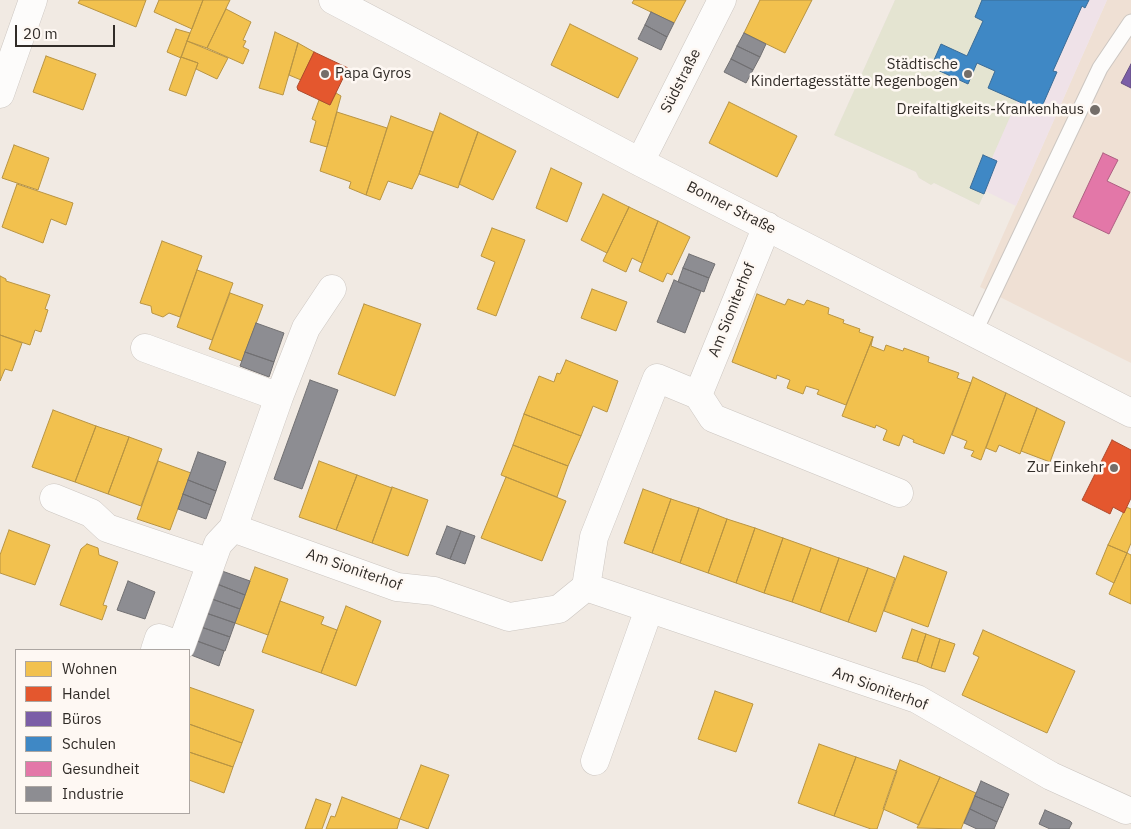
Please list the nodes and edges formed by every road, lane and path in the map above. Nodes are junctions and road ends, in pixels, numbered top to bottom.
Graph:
1 (33, 0) edge
2 (333, 0) edge
3 (722, 0) edge
4 (1131, 22) edge
5 (0, 94) edge
6 (640, 162) junction
7 (767, 226) junction
8 (332, 289) dead end
9 (974, 333) junction
10 (145, 348) dead end
11 (698, 395) junction
12 (279, 397) junction
13 (1131, 413) edge
14 (900, 493) dead end
15 (54, 498) dead end
16 (234, 528) junction
17 (211, 563) junction
18 (586, 587) junction
19 (649, 609) junction
20 (155, 649) edge
21 (595, 761) dead end
22 (1125, 813) edge

1 - 5 street
2 - 6 street, Bonner Straße
3 - 6 street, Südstraße
4 - 9 lane
6 - 7 street, Bonner Straße
7 - 9 street, Bonner Straße
7 - 11 street, Am Sioniterhof
8 - 12 street
9 - 13 street, Bonner Straße
10 - 12 street
11 - 14 street
11 - 18 street
12 - 16 street
15 - 17 street
16 - 17 street
16 - 18 street, Am Sioniterhof
17 - 20 street
18 - 19 street, Am Sioniterhof
19 - 21 street
19 - 22 street, Am Sioniterhof

